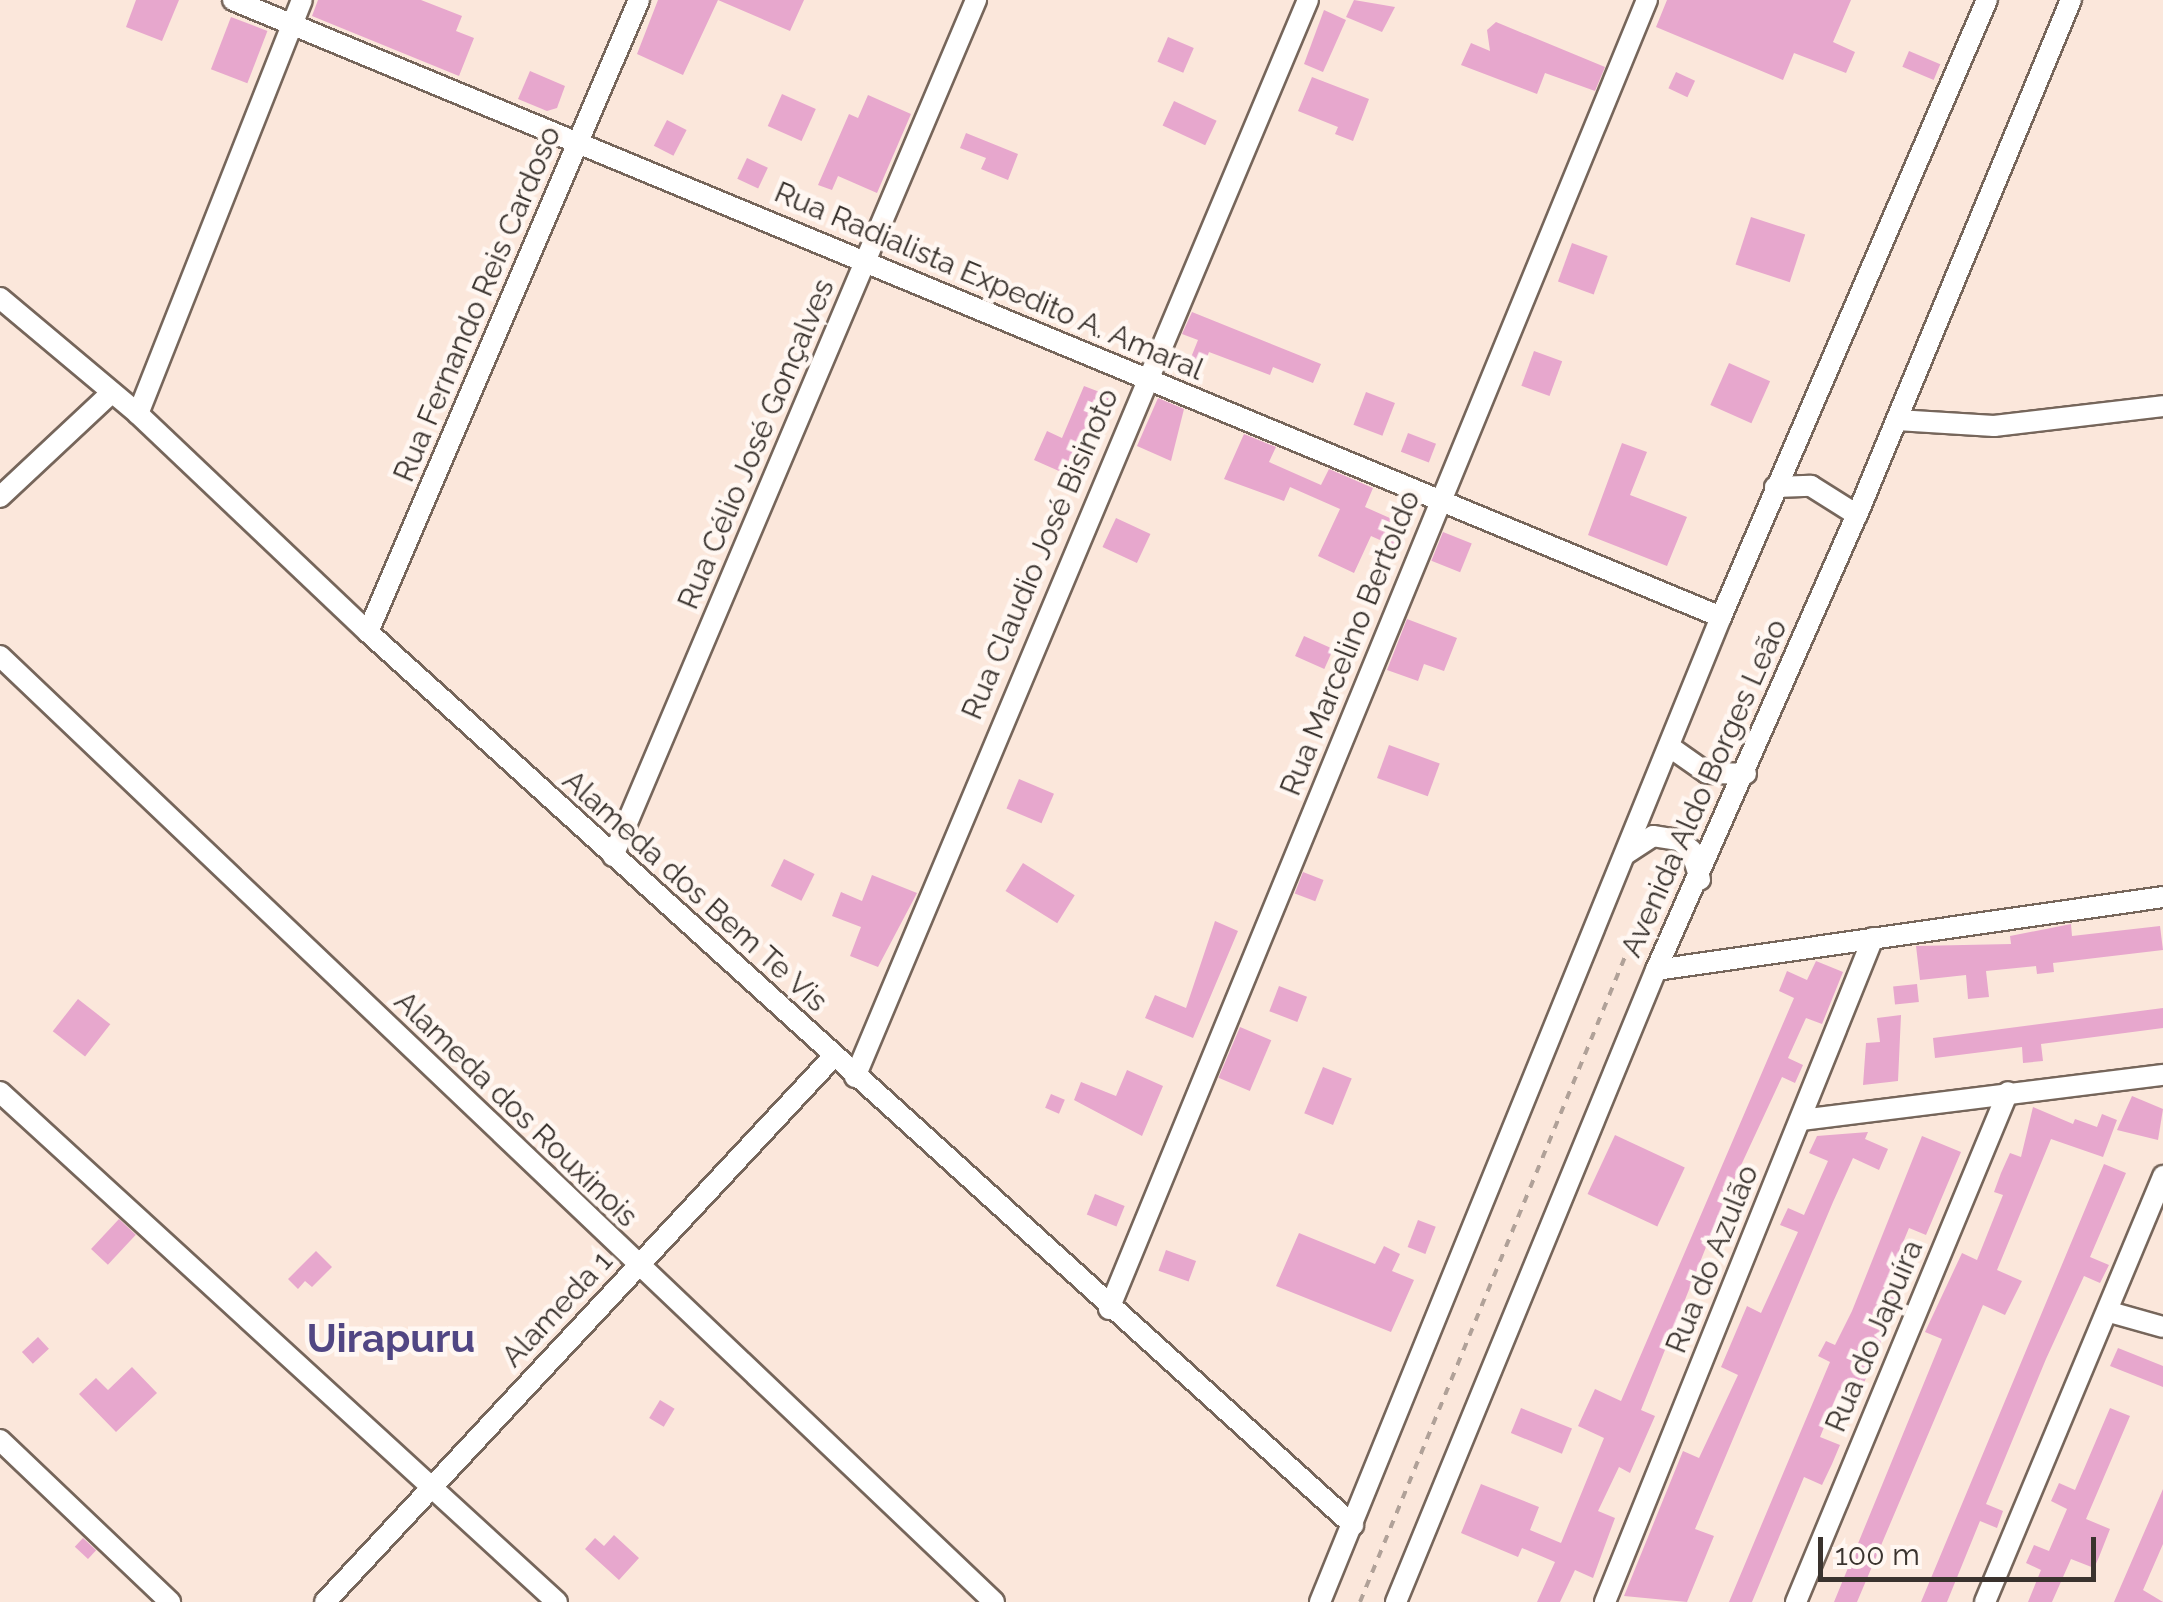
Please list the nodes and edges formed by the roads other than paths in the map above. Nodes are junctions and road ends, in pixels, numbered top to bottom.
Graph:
1 (234, 0) edge
2 (302, 0) edge
3 (640, 0) edge
4 (976, 0) edge
5 (1308, 0) edge
6 (1647, 0) edge
7 (1987, 0) edge
8 (2071, 0) edge
9 (292, 24) junction
10 (580, 142) junction
11 (867, 262) junction
12 (0, 298) edge
13 (1145, 381) junction
14 (109, 395) junction
15 (2163, 406) edge
16 (138, 414) junction
17 (1897, 420) junction
18 (1775, 487) junction
19 (0, 497) edge
20 (1440, 502) junction
21 (1858, 515) junction
22 (1721, 617) junction
23 (368, 632) junction
24 (0, 656) edge
25 (1670, 747) junction
26 (1746, 774) junction
27 (1627, 853) junction
28 (613, 856) junction
29 (1700, 880) junction
30 (2163, 897) edge
31 (1873, 938) junction
32 (1656, 970) junction
33 (833, 1057) junction
34 (2163, 1075) edge
35 (855, 1077) junction
36 (0, 1092) edge
37 (2008, 1092) junction
38 (1801, 1120) junction
39 (2163, 1176) edge
40 (637, 1266) junction
41 (1109, 1309) junction
42 (2110, 1312) junction
43 (2163, 1327) edge
44 (0, 1440) edge
45 (434, 1488) junction
46 (1353, 1525) junction
47 (170, 1602) edge
48 (325, 1602) edge
49 (557, 1602) edge
50 (994, 1602) edge
51 (1320, 1602) edge
52 (1396, 1602) edge
53 (1605, 1602) edge
54 (1796, 1602) edge
55 (1984, 1602) edge

1 - 9 street, Rua Radialista Expedito A. Amaral
2 - 9 street
3 - 10 street, Rua Fernando Reis Cardoso
4 - 11 street, Rua Célio José Gonçalves
5 - 13 street, Rua Claudio José Bisinoto
6 - 20 street, Rua Marcelino Bertoldo
7 - 18 street, Avenida Aldo Borges Leão
8 - 17 street, Avenida Aldo Borges Leão
9 - 10 street, Rua Radialista Expedito A. Amaral
9 - 16 street
10 - 11 street, Rua Radialista Expedito A. Amaral
10 - 23 street, Rua Fernando Reis Cardoso
11 - 13 street, Rua Radialista Expedito A. Amaral
11 - 28 street, Rua Célio José Gonçalves
12 - 14 street, Alameda dos Bem Te Vis
13 - 20 street, Rua Radialista Expedito A. Amaral
13 - 35 street, Rua Claudio José Bisinoto
14 - 16 street, Alameda dos Bem Te Vis
14 - 19 street
15 - 17 street
16 - 23 street, Alameda dos Bem Te Vis
17 - 21 street, Avenida Aldo Borges Leão
18 - 21 street
18 - 22 street, Avenida Aldo Borges Leão
20 - 22 street, Rua Radialista Expedito A. Amaral
20 - 41 street, Rua Marcelino Bertoldo
21 - 26 street, Avenida Aldo Borges Leão
22 - 25 street, Avenida Aldo Borges Leão
23 - 28 street, Alameda dos Bem Te Vis
24 - 40 street, Alameda dos Rouxinois
25 - 26 street
25 - 27 street, Avenida Aldo Borges Leão
26 - 29 street, Avenida Aldo Borges Leão
27 - 29 street
27 - 46 street, Avenida Aldo Borges Leão
28 - 33 street, Alameda dos Bem Te Vis
29 - 32 street, Avenida Aldo Borges Leão
30 - 31 street
31 - 32 street
31 - 38 street, Rua do Azulão
32 - 52 street, Avenida Aldo Borges Leão
33 - 35 street, Alameda dos Bem Te Vis
33 - 40 street, Alameda 1
34 - 37 street
35 - 41 street, Alameda dos Bem Te Vis
36 - 45 street
37 - 38 street
37 - 54 street, Rua do Japuíra
38 - 53 street, Rua do Azulão
39 - 42 street
40 - 45 street, Alameda 1
40 - 50 street, Alameda dos Rouxinois
41 - 46 street, Alameda dos Bem Te Vis
42 - 43 street
42 - 55 street
44 - 47 street
45 - 48 street, Alameda 1
45 - 49 street
46 - 51 street, Avenida Aldo Borges Leão

